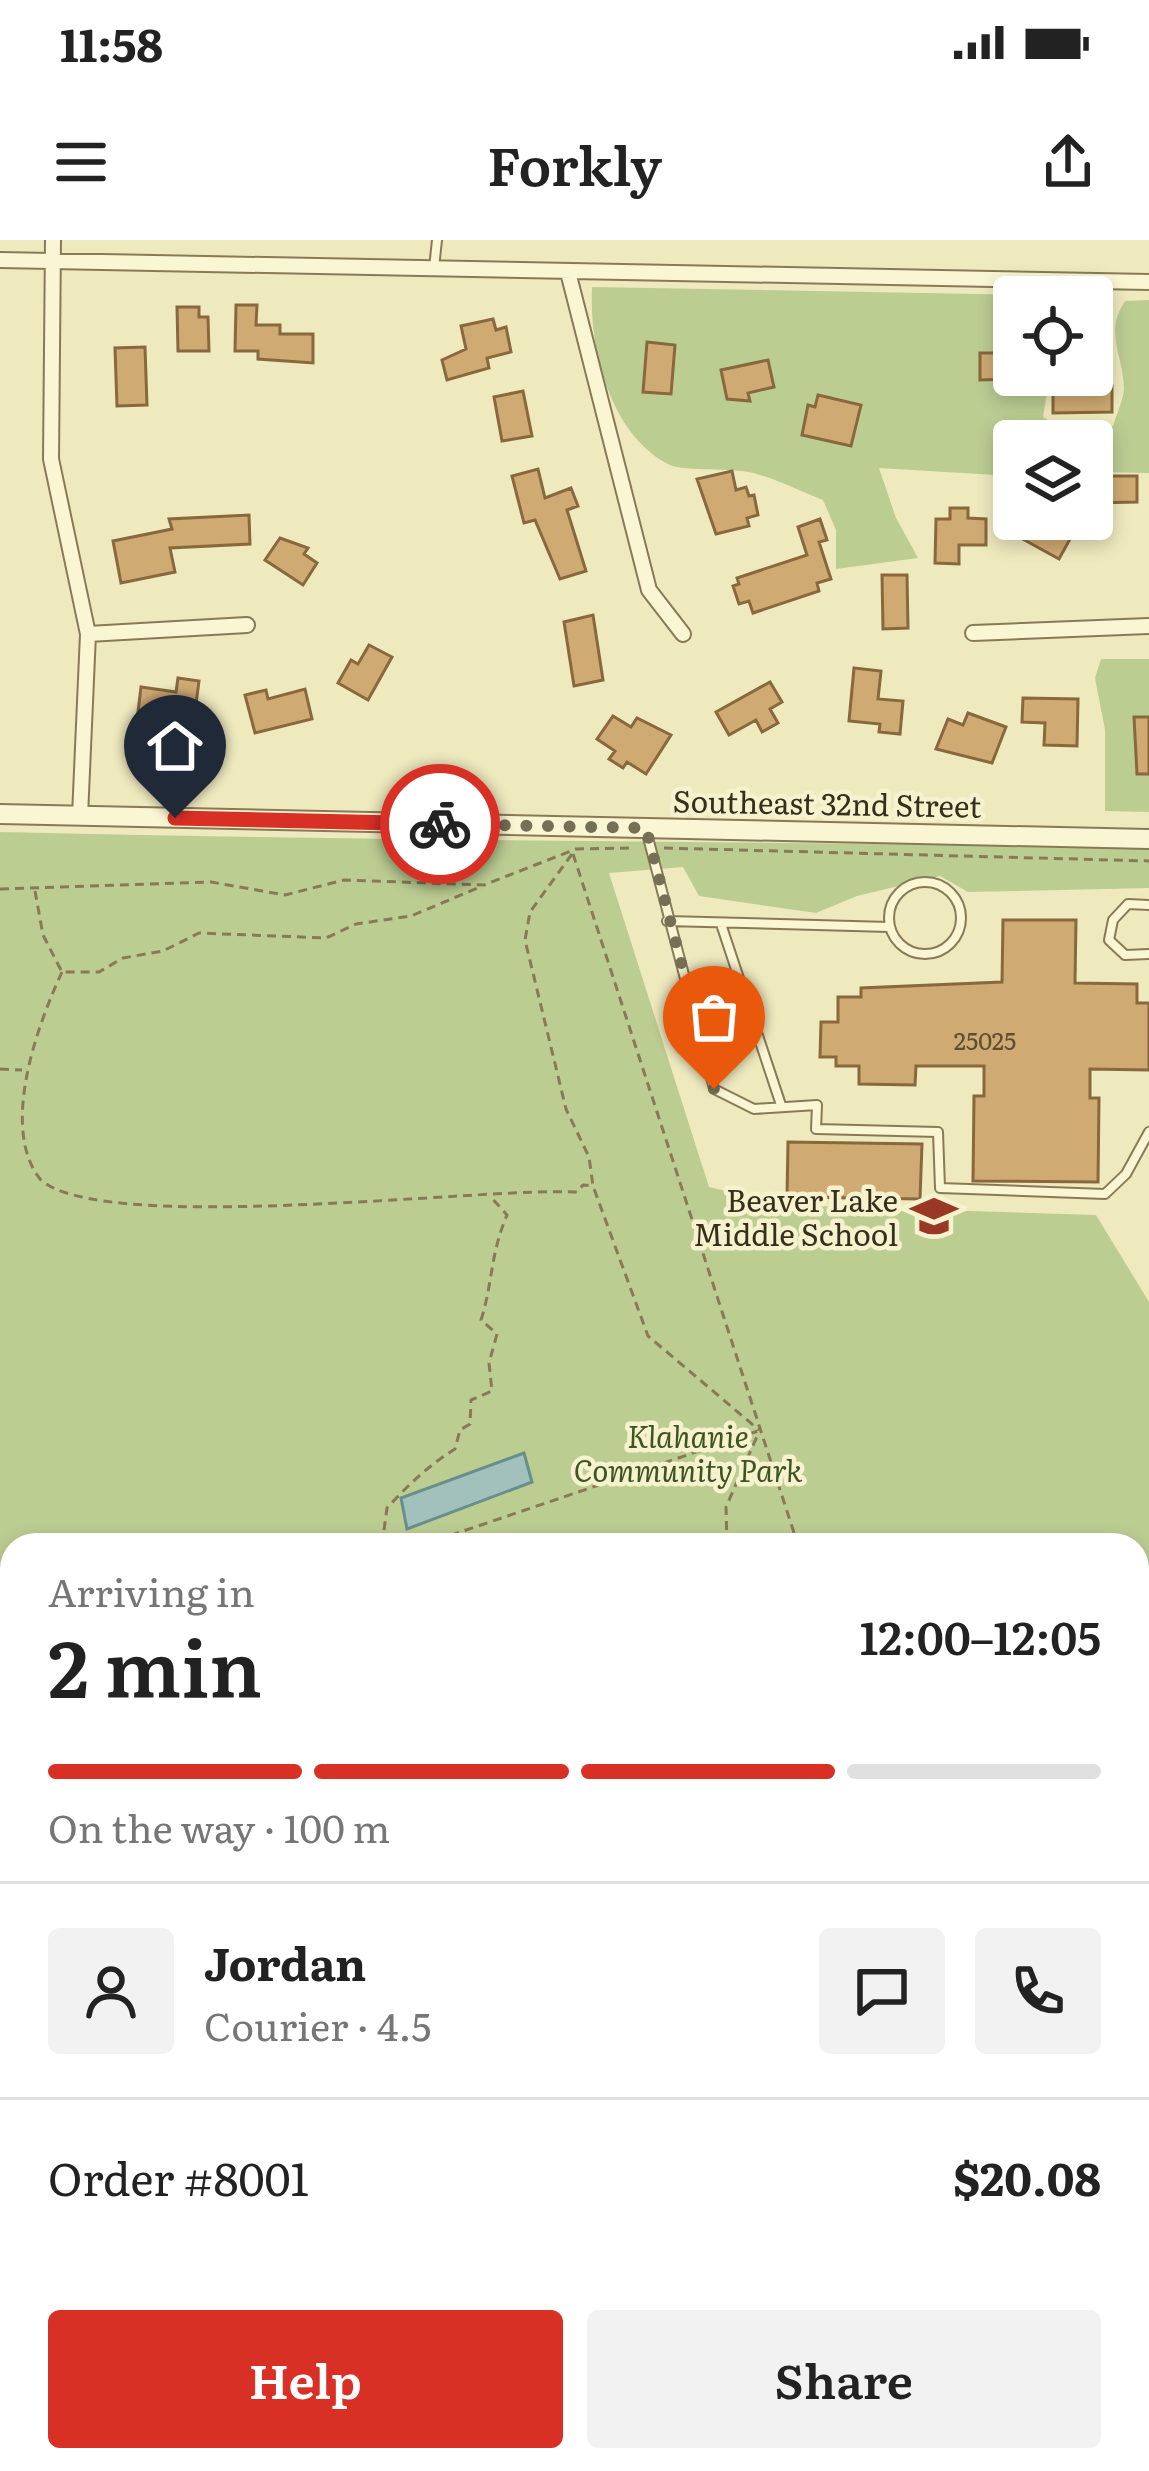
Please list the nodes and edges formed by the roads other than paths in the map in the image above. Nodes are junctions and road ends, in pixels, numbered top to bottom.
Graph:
1 (52, 240) edge
2 (437, 240) edge
3 (0, 260) edge
4 (52, 261) junction
5 (434, 269) junction
6 (568, 272) junction
7 (1149, 282) edge
8 (247, 625) dead end
9 (1149, 626) edge
10 (973, 633) dead end
11 (88, 634) junction
12 (683, 634) dead end
13 (0, 814) edge
14 (80, 816) junction
15 (648, 838) junction
16 (1149, 839) edge
17 (1149, 905) edge
18 (668, 921) junction
19 (720, 923) junction
20 (889, 927) junction
21 (1149, 954) edge
22 (781, 1105) junction
23 (1149, 1132) edge

1 - 4 street
2 - 5 lane
3 - 4 street
4 - 5 street
4 - 11 street
5 - 6 street
6 - 7 street
6 - 12 street
8 - 11 street
9 - 10 street
11 - 14 street
13 - 14 street, Southeast 32nd Street
14 - 15 street, Southeast 32nd Street
15 - 16 street, Southeast 32nd Street
15 - 18 lane
17 - 21 lane
18 - 19 lane
18 - 22 lane
19 - 20 lane
19 - 22 lane
20 - 20 lane
22 - 23 lane

